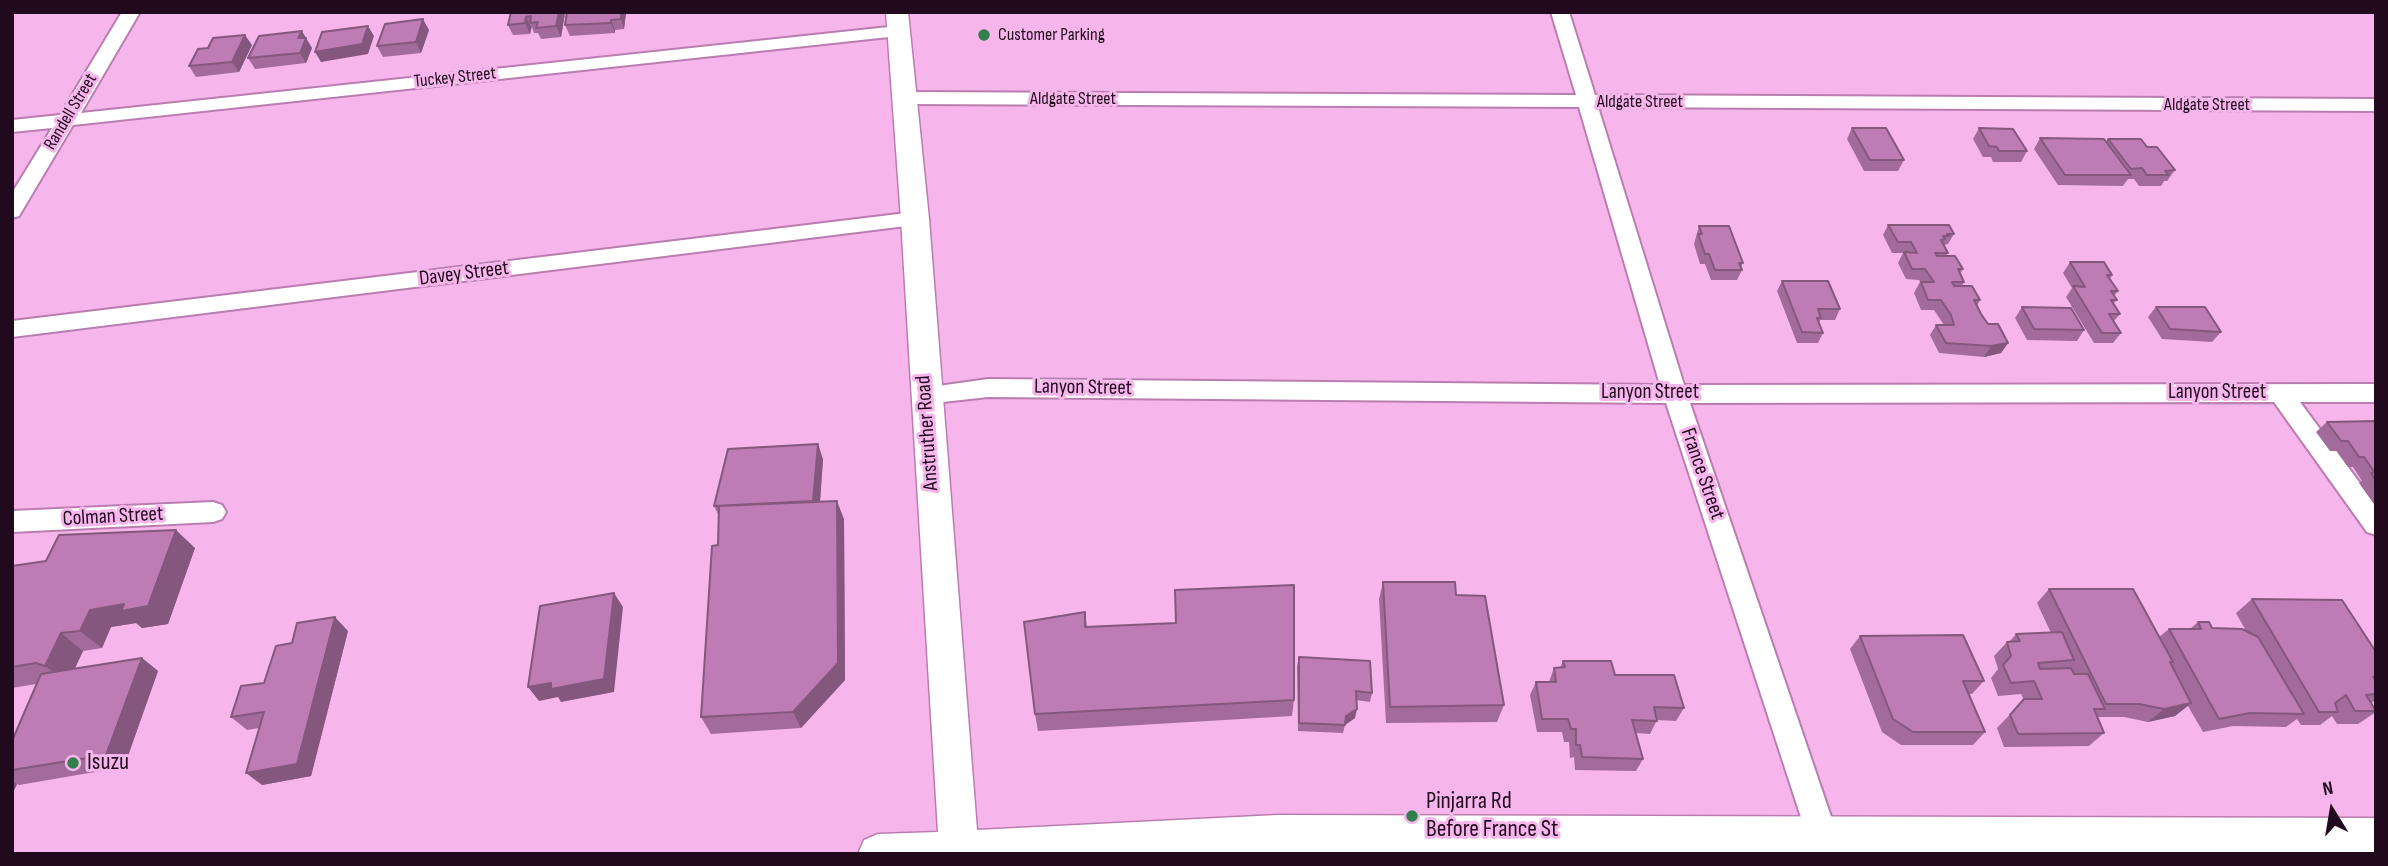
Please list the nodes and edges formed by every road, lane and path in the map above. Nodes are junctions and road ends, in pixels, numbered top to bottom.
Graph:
1 (131, 12) edge
2 (1560, 12) edge
3 (897, 21) edge
4 (904, 98) junction
5 (1587, 101) junction
6 (2376, 105) edge
7 (66, 120) junction
8 (12, 126) edge
9 (12, 211) edge
10 (915, 219) junction
11 (12, 329) edge
12 (2280, 393) junction
13 (2376, 393) edge
14 (1675, 394) junction
15 (925, 395) junction
16 (213, 512) dead end
17 (12, 522) edge
18 (2376, 525) edge
19 (2376, 837) edge
20 (1824, 844) edge
21 (959, 852) edge
22 (878, 854) edge

1 - 7 street, Randell Street
2 - 5 street, France Street
3 - 4 main road, Anstruther Road
3 - 7 street, Tuckey Street
4 - 5 street, Aldgate Street
4 - 10 main road, Anstruther Road
5 - 6 street, Aldgate Street
5 - 14 street, France Street
7 - 8 street, Tuckey Street
7 - 9 street, Randell Street
10 - 11 street, Davey Street
10 - 15 main road, Anstruther Road
12 - 13 street, Lanyon Street
12 - 14 street, Lanyon Street
12 - 18 street
14 - 15 street, Lanyon Street
14 - 20 street, France Street
15 - 21 main road, Anstruther Road
16 - 17 street, Colman Street
19 - 20 main road
20 - 21 main road
21 - 22 main road

